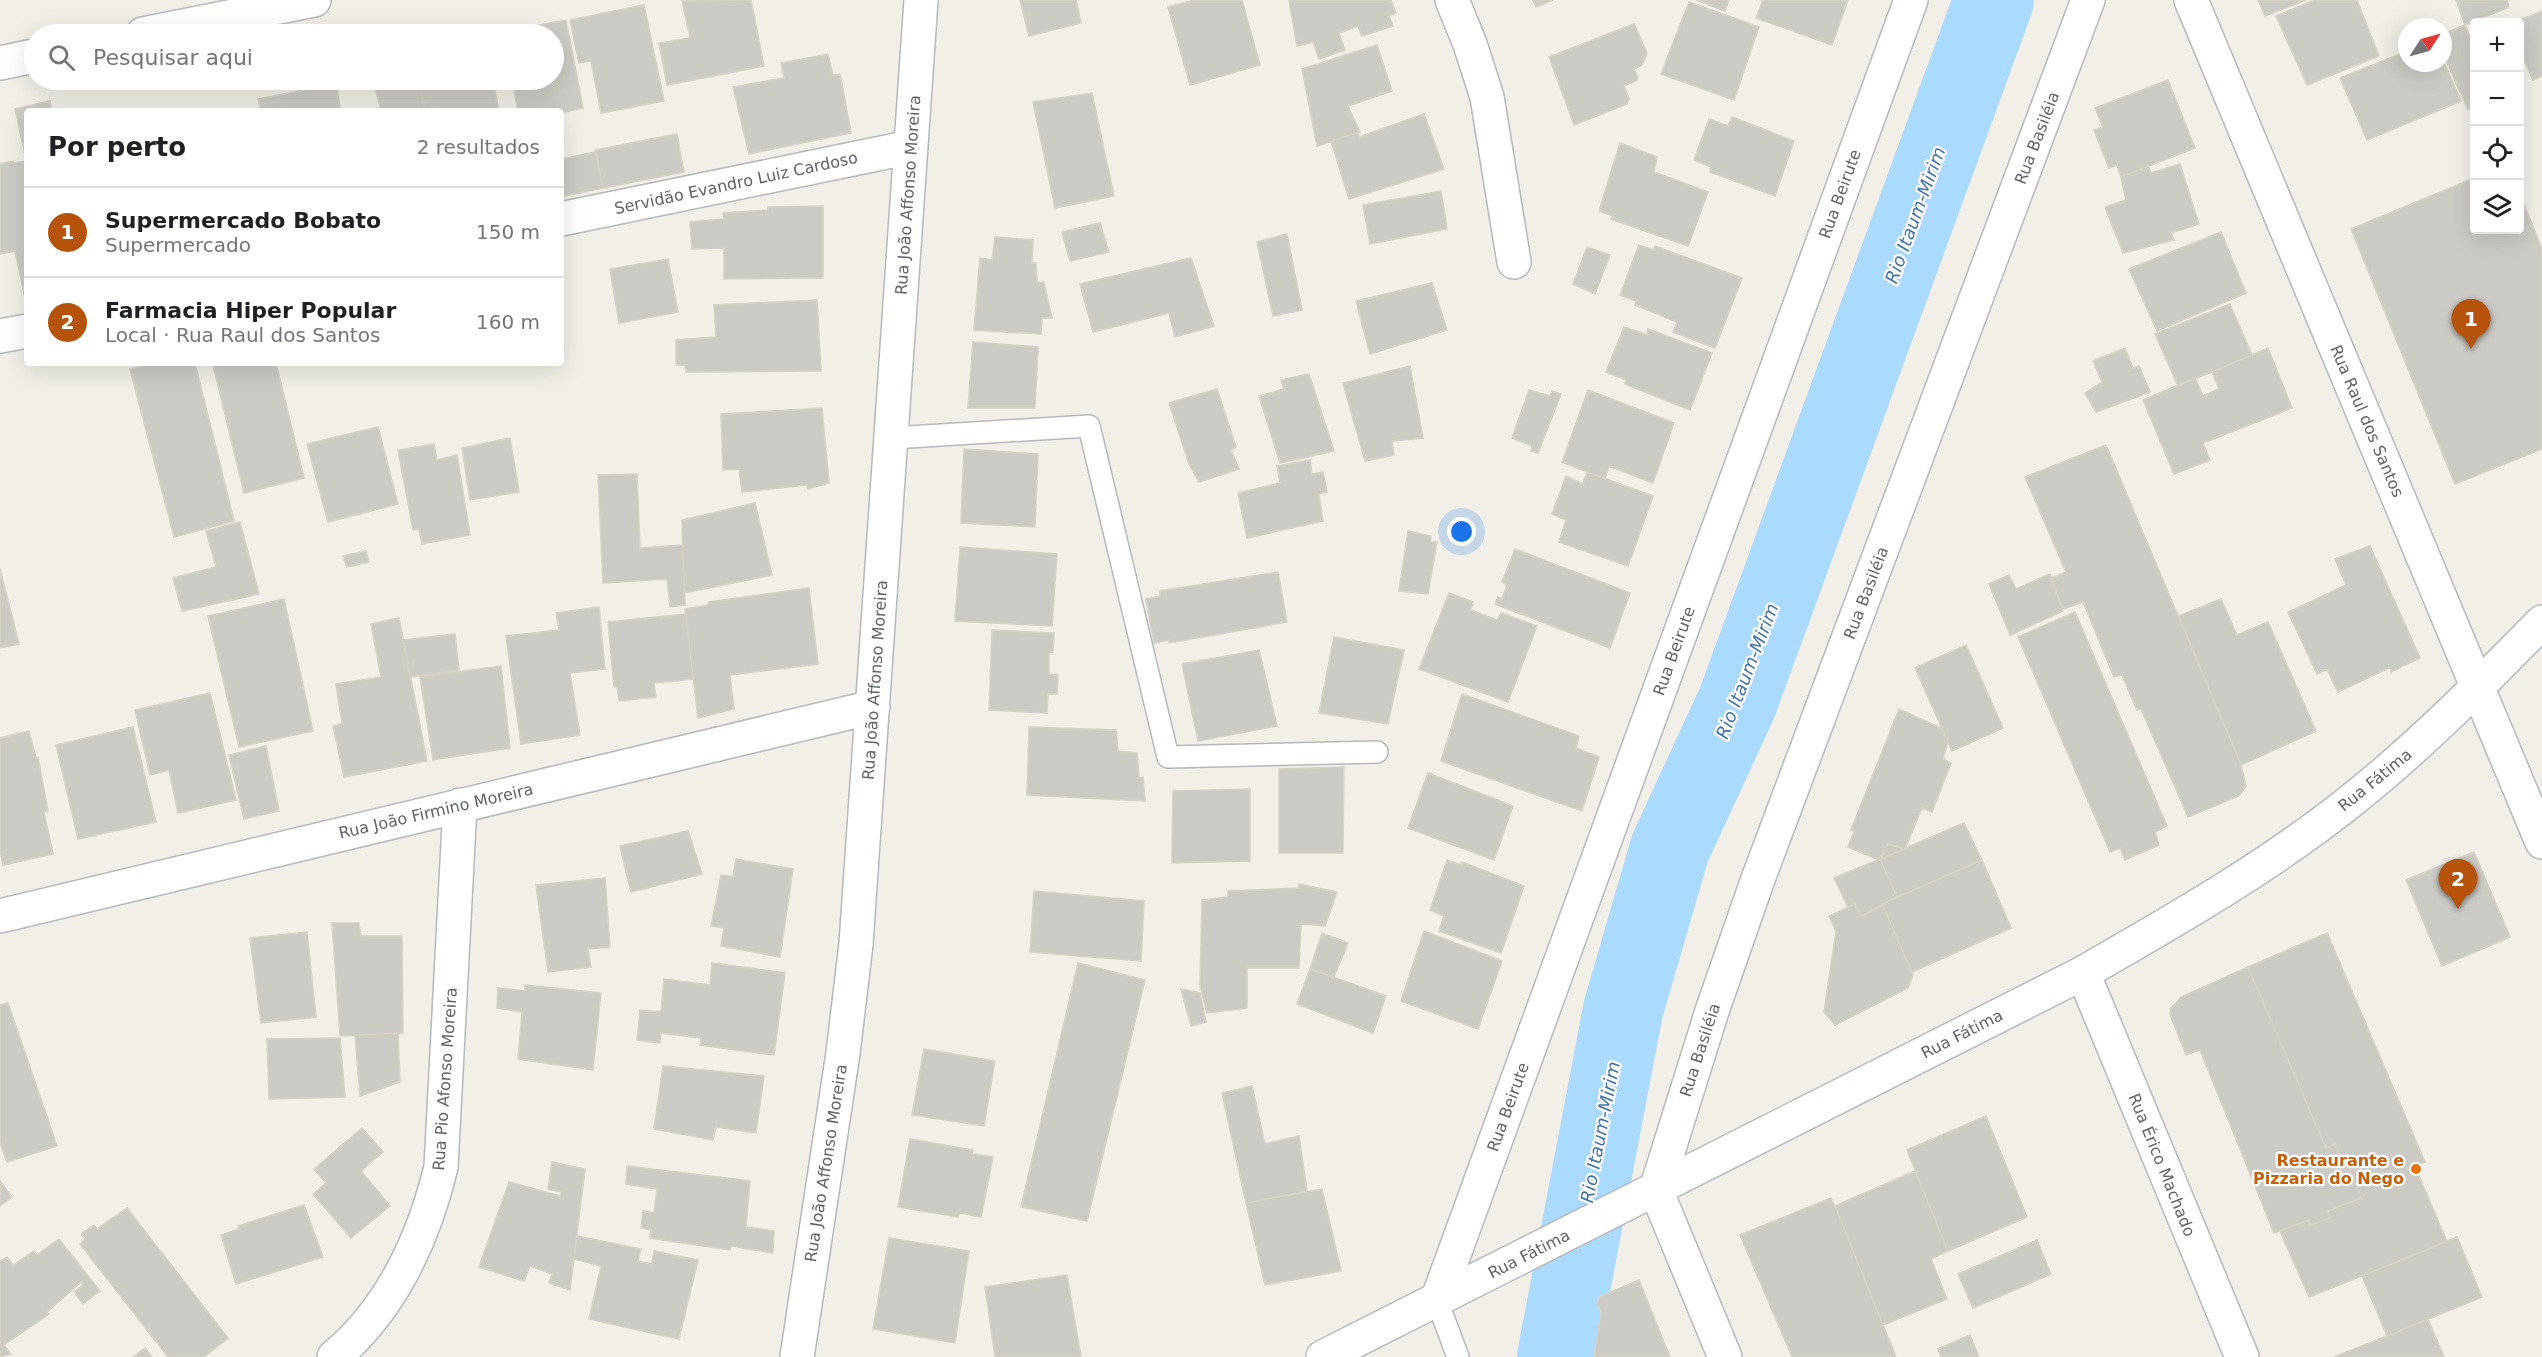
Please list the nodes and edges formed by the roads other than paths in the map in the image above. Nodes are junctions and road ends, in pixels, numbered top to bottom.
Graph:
1 (314, 0) edge
2 (921, 0) edge
3 (1452, 0) edge
4 (1911, 0) edge
5 (2088, 0) edge
6 (2191, 0) edge
7 (193, 24) edge
8 (24, 58) edge
9 (0, 63) edge
10 (912, 147) junction
11 (564, 218) edge
12 (1514, 262) dead end
13 (24, 332) edge
14 (0, 336) edge
15 (892, 438) junction
16 (2542, 622) edge
17 (2478, 687) junction
18 (873, 707) junction
19 (1377, 752) dead end
20 (460, 806) junction
21 (2542, 842) edge
22 (0, 915) edge
23 (2083, 973) junction
24 (1656, 1190) junction
25 (1437, 1301) junction
26 (334, 1357) edge
27 (797, 1357) edge
28 (1323, 1357) edge
29 (1458, 1357) edge
30 (1725, 1357) edge
31 (2242, 1357) edge

1 - 7 street
2 - 10 street, Rua João Affonso Moreira
3 - 12 street
4 - 25 street, Rua Beirute
5 - 24 street, Rua Basiléia
6 - 17 street, Rua Raul dos Santos
8 - 9 street
10 - 11 street, Servidão Evandro Luiz Cardoso
10 - 15 street, Rua João Affonso Moreira
13 - 14 street
15 - 18 street, Rua João Affonso Moreira
15 - 19 lane
16 - 17 street, Rua Fátima
17 - 21 street, Rua Raul dos Santos
17 - 23 street, Rua Fátima
18 - 20 street, Rua João Firmino Moreira
18 - 27 street, Rua João Affonso Moreira
20 - 22 street, Rua João Firmino Moreira
20 - 26 street, Rua Pio Afonso Moreira
23 - 24 street, Rua Fátima
23 - 31 street, Rua Érico Machado
24 - 25 street, Rua Fátima
24 - 30 street
25 - 28 street, Rua Fátima
25 - 29 lane

